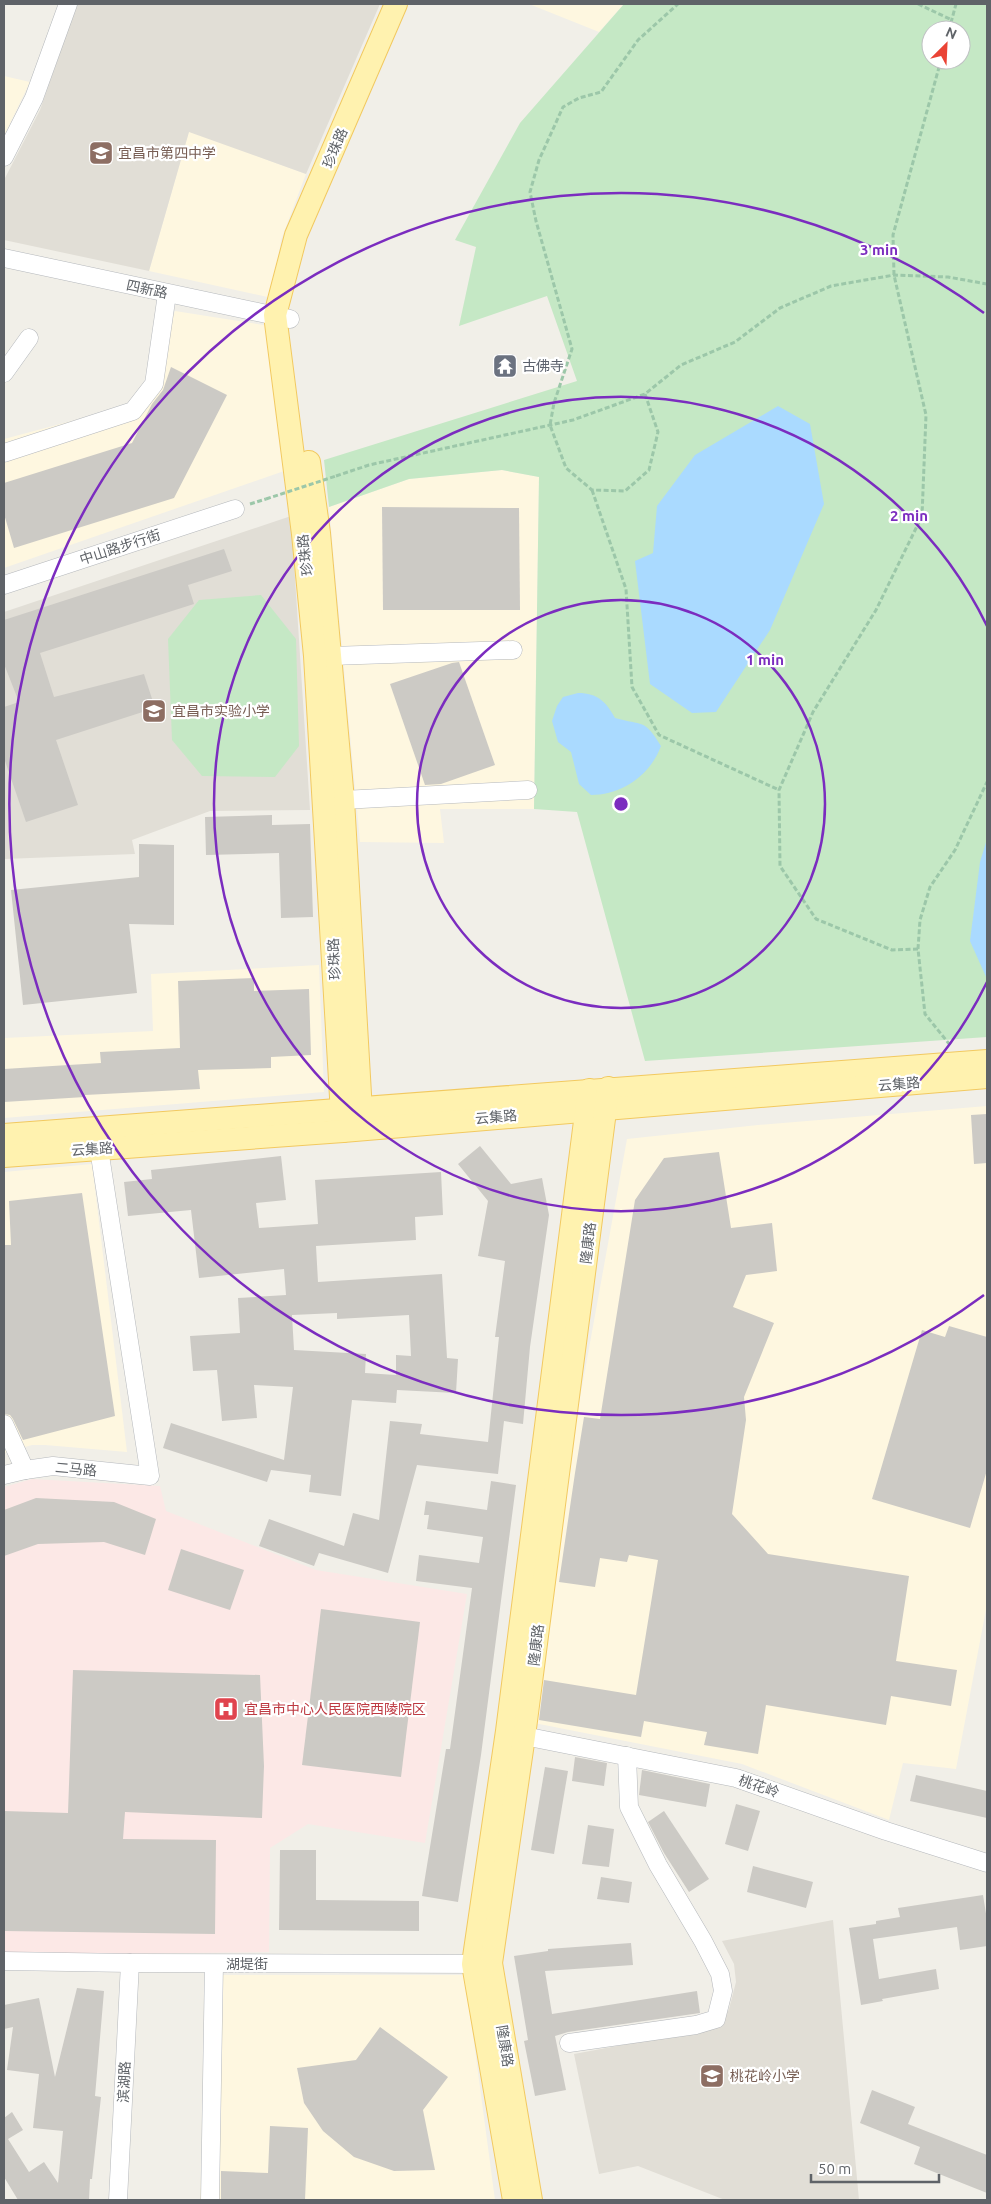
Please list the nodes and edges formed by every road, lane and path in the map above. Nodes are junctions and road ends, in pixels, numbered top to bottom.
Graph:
1 (68, 4) edge
2 (396, 4) edge
3 (411, 4) edge
4 (678, 4) edge
5 (918, 4) edge
6 (956, 4) edge
7 (952, 20) joint
8 (938, 70) edge
9 (4, 158) edge
10 (4, 258) edge
11 (894, 275) junction
12 (987, 284) edge
13 (167, 294) junction
14 (283, 317) junction
15 (29, 338) dead end
16 (4, 373) edge
17 (645, 394) junction
18 (550, 425) junction
19 (4, 453) edge
20 (592, 490) junction
21 (266, 499) dead end
22 (235, 509) dead end
23 (5, 581) edge
24 (513, 650) dead end
25 (331, 656) junction
26 (987, 782) edge
27 (528, 790) dead end
28 (779, 790) junction
29 (344, 800) junction
30 (918, 948) junction
31 (976, 1062) edge
32 (987, 1077) edge
33 (598, 1099) junction
34 (352, 1119) junction
35 (4, 1135) edge
36 (99, 1149) junction
37 (4, 1156) edge
38 (4, 1424) edge
39 (25, 1470) junction
40 (4, 1475) edge
41 (524, 1736) junction
42 (627, 1756) junction
43 (987, 1863) edge
44 (4, 1961) edge
45 (130, 1964) junction
46 (214, 1964) junction
47 (482, 1964) junction
48 (569, 2044) dead end
49 (118, 2200) edge
50 (210, 2200) edge
51 (514, 2200) edge
52 (531, 2200) edge

1 - 9 street
2 - 14 main road, 珍珠路
3 - 14 main road, 珍珠路
4 - 18 path
5 - 7 path
6 - 7 path
8 - 11 path
10 - 13 street, 四新路
11 - 12 path
11 - 17 path
11 - 28 path
13 - 14 street, 四新路
13 - 19 street
14 - 25 main road, 珍珠路
14 - 34 main road, 珍珠路
15 - 16 street
17 - 18 path
17 - 20 path
18 - 20 path
18 - 21 path, bridge
20 - 28 path
22 - 23 street, 中山路步行街
24 - 25 street
25 - 29 main road, 珍珠路
26 - 30 path
27 - 29 street
28 - 30 path
29 - 34 main road, 珍珠路
30 - 31 path
31 - 33 main road, 云集路
32 - 33 main road, 云集路
33 - 34 main road, 云集路
33 - 41 main road, 隆康路
33 - 47 main road, 隆康路
34 - 35 main road, 云集路
34 - 36 main road, 云集路
36 - 37 main road, 云集路
36 - 39 street, 二马路
38 - 39 street
39 - 40 street, 二马路
41 - 42 street, 桃花岭
41 - 47 main road, 隆康路
42 - 43 street, 桃花岭
42 - 48 street
44 - 45 street, 湖堤街
45 - 46 street, 湖堤街
45 - 49 street, 滨湖路
46 - 47 street, 湖堤街
46 - 50 street
47 - 51 main road, 隆康路
47 - 52 main road, 隆康路

